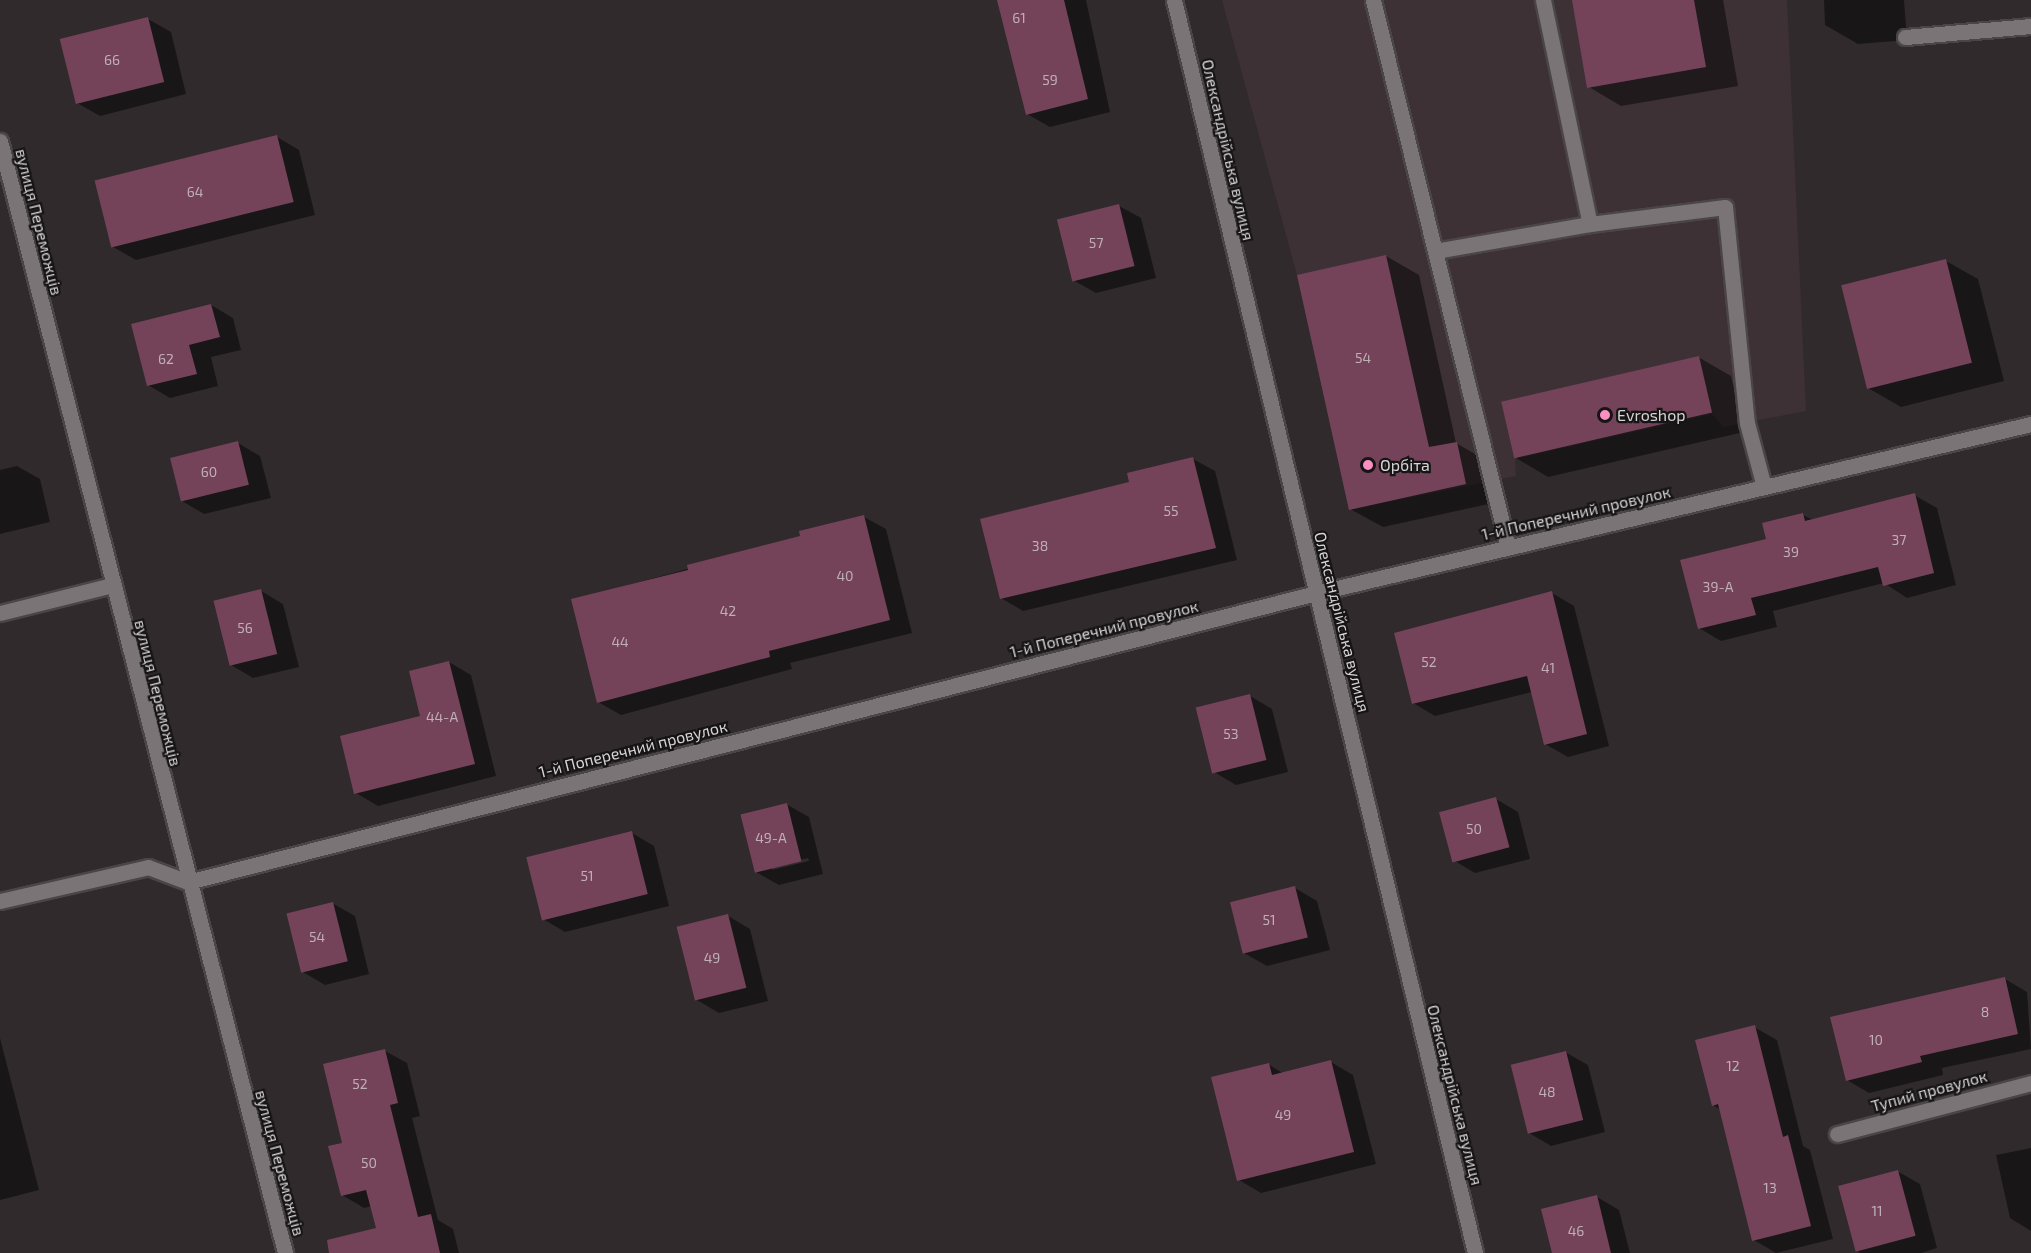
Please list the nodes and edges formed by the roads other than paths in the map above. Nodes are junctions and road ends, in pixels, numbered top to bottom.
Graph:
1 (1174, 0) edge
2 (1374, 0) edge
3 (1543, 0) edge
4 (2031, 26) edge
5 (1905, 38) dead end
6 (0, 141) edge
7 (1590, 224) junction
8 (1436, 251) junction
9 (2031, 424) edge
10 (1764, 487) junction
11 (1508, 548) junction
12 (112, 585) junction
13 (1316, 593) junction
14 (0, 613) edge
15 (188, 882) junction
16 (0, 901) edge
17 (2031, 1083) edge
18 (1837, 1134) dead end
19 (285, 1253) edge
20 (1475, 1253) edge

1 - 13 street, Олександрійська вулиця
2 - 8 street
3 - 7 street
4 - 5 street
6 - 12 street, вулиця Переможців
7 - 8 street
7 - 10 street
8 - 11 street
9 - 10 street, 1-й Поперечний провулок
10 - 11 street, 1-й Поперечний провулок
11 - 13 street, 1-й Поперечний провулок
12 - 14 street
12 - 15 street, вулиця Переможців
13 - 15 street, 1-й Поперечний провулок
13 - 20 street, Олександрійська вулиця
15 - 16 street
15 - 19 street, вулиця Переможців
17 - 18 street, Тупий провулок

